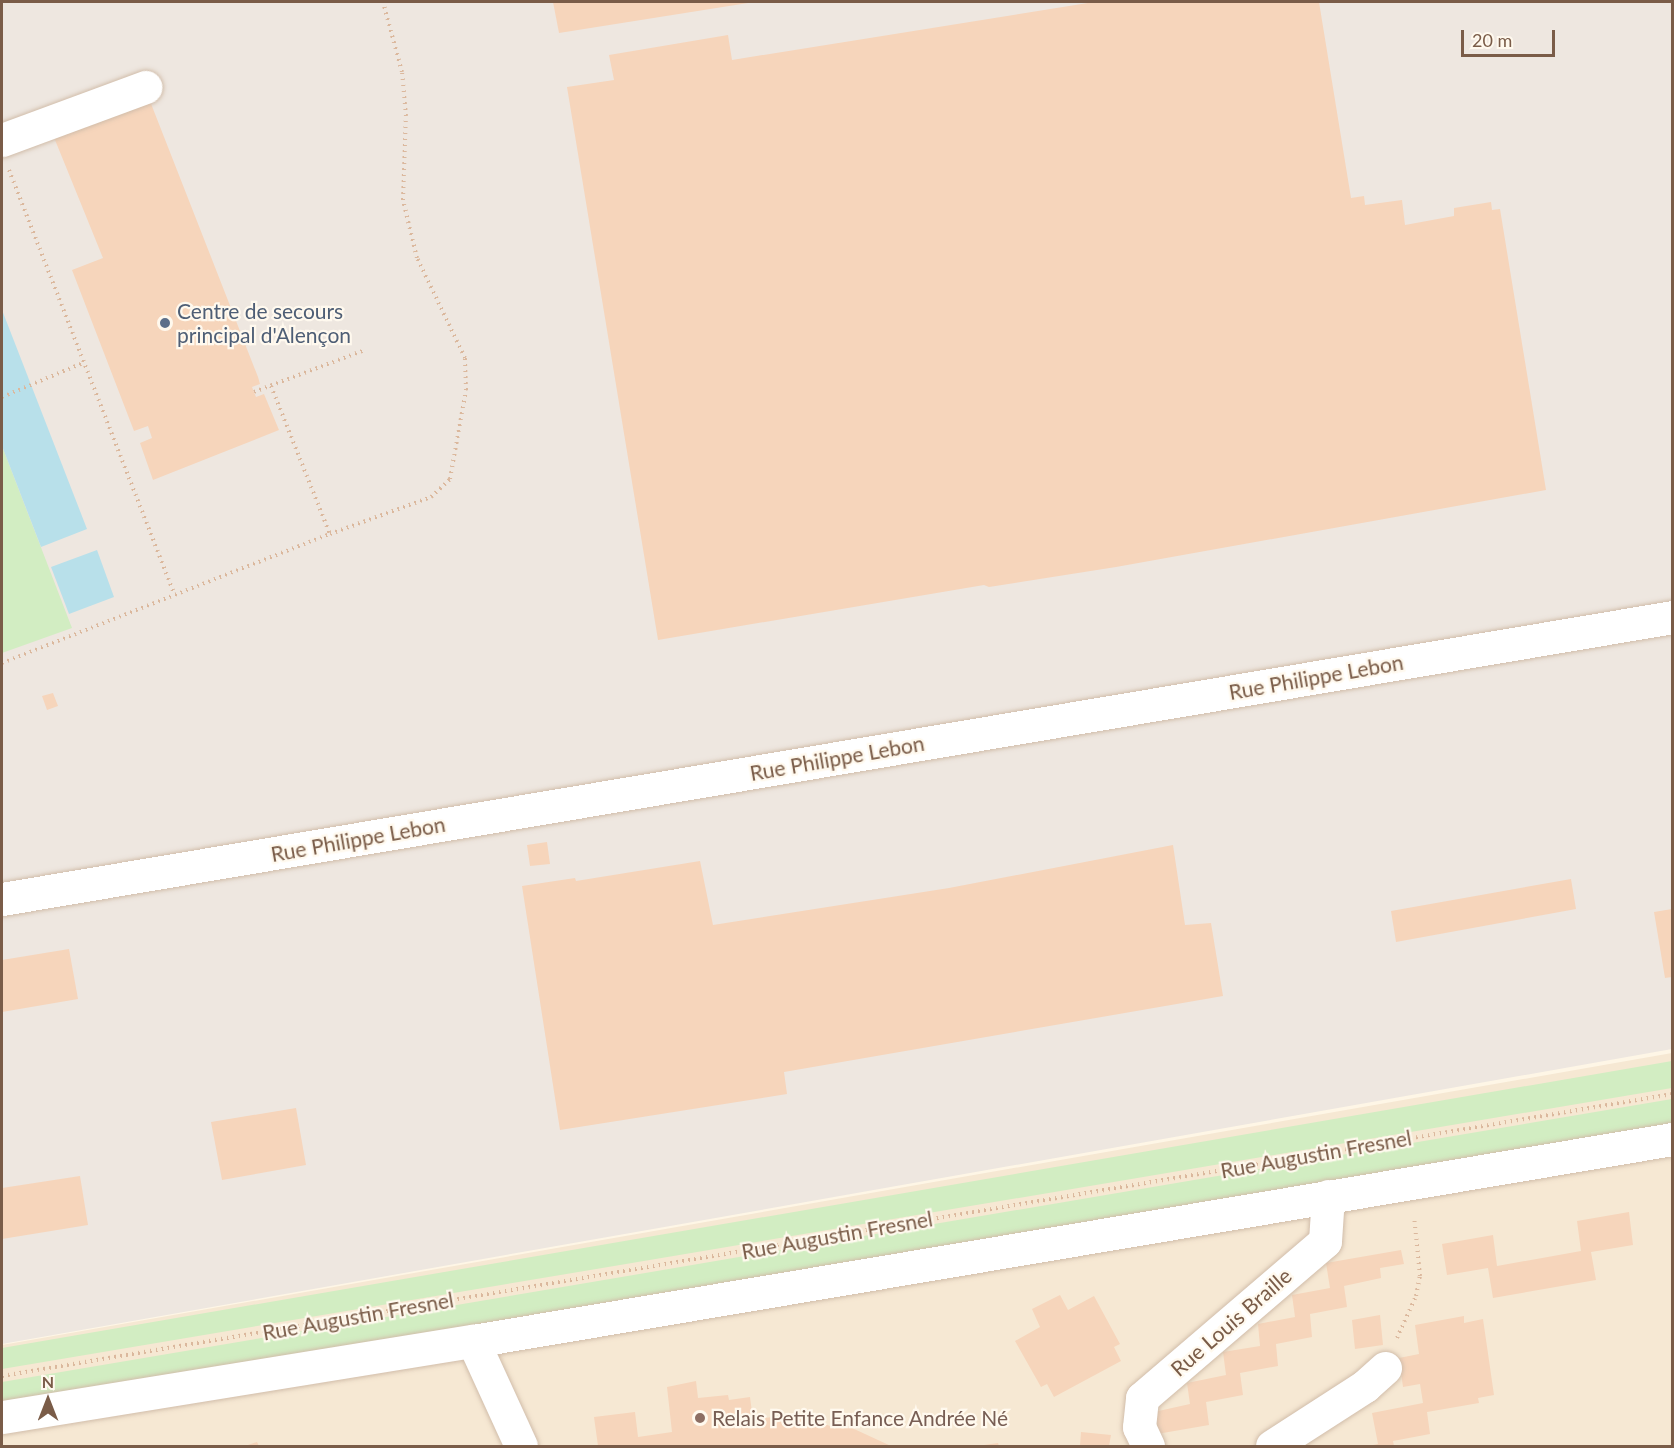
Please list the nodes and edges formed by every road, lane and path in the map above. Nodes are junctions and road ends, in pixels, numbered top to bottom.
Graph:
1 (383, 2) edge
2 (145, 87) dead end
3 (4, 151) edge
4 (362, 351) dead end
5 (83, 363) junction
6 (271, 386) junction
7 (254, 392) dead end
8 (2, 397) edge
9 (330, 534) junction
10 (174, 594) junction
11 (1672, 617) edge
12 (2, 663) edge
13 (2, 897) edge
14 (1672, 1094) edge
15 (1672, 1139) edge
16 (1410, 1182) junction
17 (1328, 1196) junction
18 (473, 1341) junction
19 (1385, 1368) joint
20 (2, 1376) edge
21 (2, 1417) edge
22 (521, 1446) edge
23 (1148, 1446) edge
24 (1272, 1446) edge

1 - 9 path
2 - 3 street
3 - 5 path
4 - 6 path
5 - 8 path
5 - 10 path
6 - 7 path
6 - 9 path
9 - 10 path
10 - 12 path
11 - 13 street, Rue Philippe Lebon
14 - 20 path, Rue Augustin Fresnel
15 - 16 street, Rue Augustin Fresnel
16 - 17 street, Rue Augustin Fresnel
16 - 19 path
17 - 18 street, Rue Augustin Fresnel
17 - 23 street, Rue Louis Braille
18 - 21 street, Rue Augustin Fresnel
18 - 22 street
19 - 24 street

